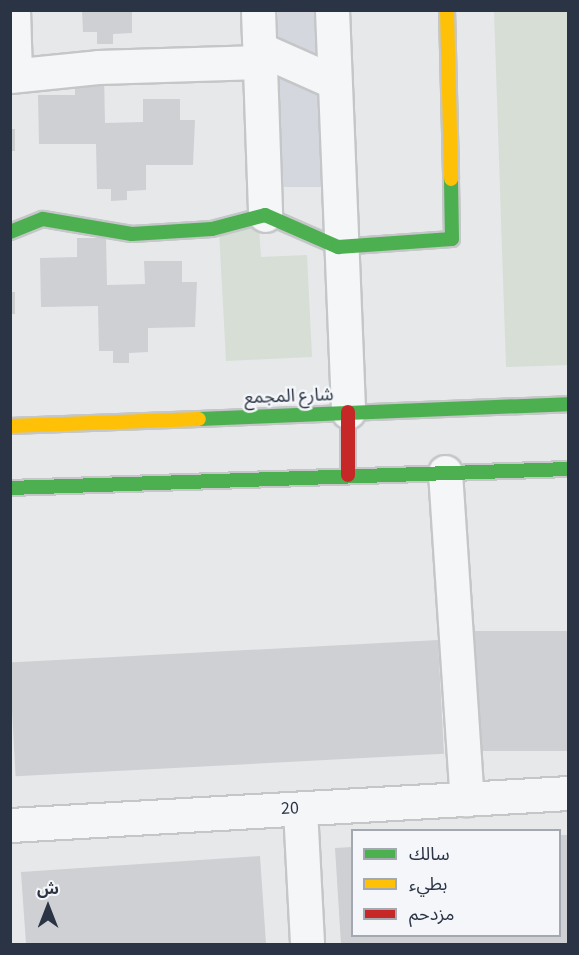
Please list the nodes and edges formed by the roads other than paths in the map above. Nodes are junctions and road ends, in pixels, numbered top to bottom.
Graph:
1 (13, 10) edge
2 (258, 10) edge
3 (332, 10) edge
4 (447, 10) edge
5 (260, 56) junction
6 (13, 76) edge
7 (334, 82) junction
8 (265, 216) junction
9 (10, 232) edge
10 (338, 247) junction
11 (568, 404) edge
12 (348, 412) junction
13 (10, 426) edge
14 (568, 469) edge
15 (445, 472) junction
16 (348, 475) junction
17 (10, 488) edge
18 (568, 794) edge
19 (467, 799) junction
20 (300, 809) junction
21 (10, 825) edge
22 (307, 945) edge

1 - 6 street
2 - 5 street
3 - 7 street
4 - 10 street
5 - 6 street
5 - 7 street
5 - 8 street
7 - 10 street
8 - 9 street
8 - 10 street
10 - 12 street
11 - 12 street, شارع المجمع
12 - 13 street, شارع المجمع
12 - 16 street
14 - 15 street
15 - 16 street
15 - 19 street
16 - 17 street
18 - 19 street, 20
19 - 20 street, 20
20 - 21 street, 20
20 - 22 street

